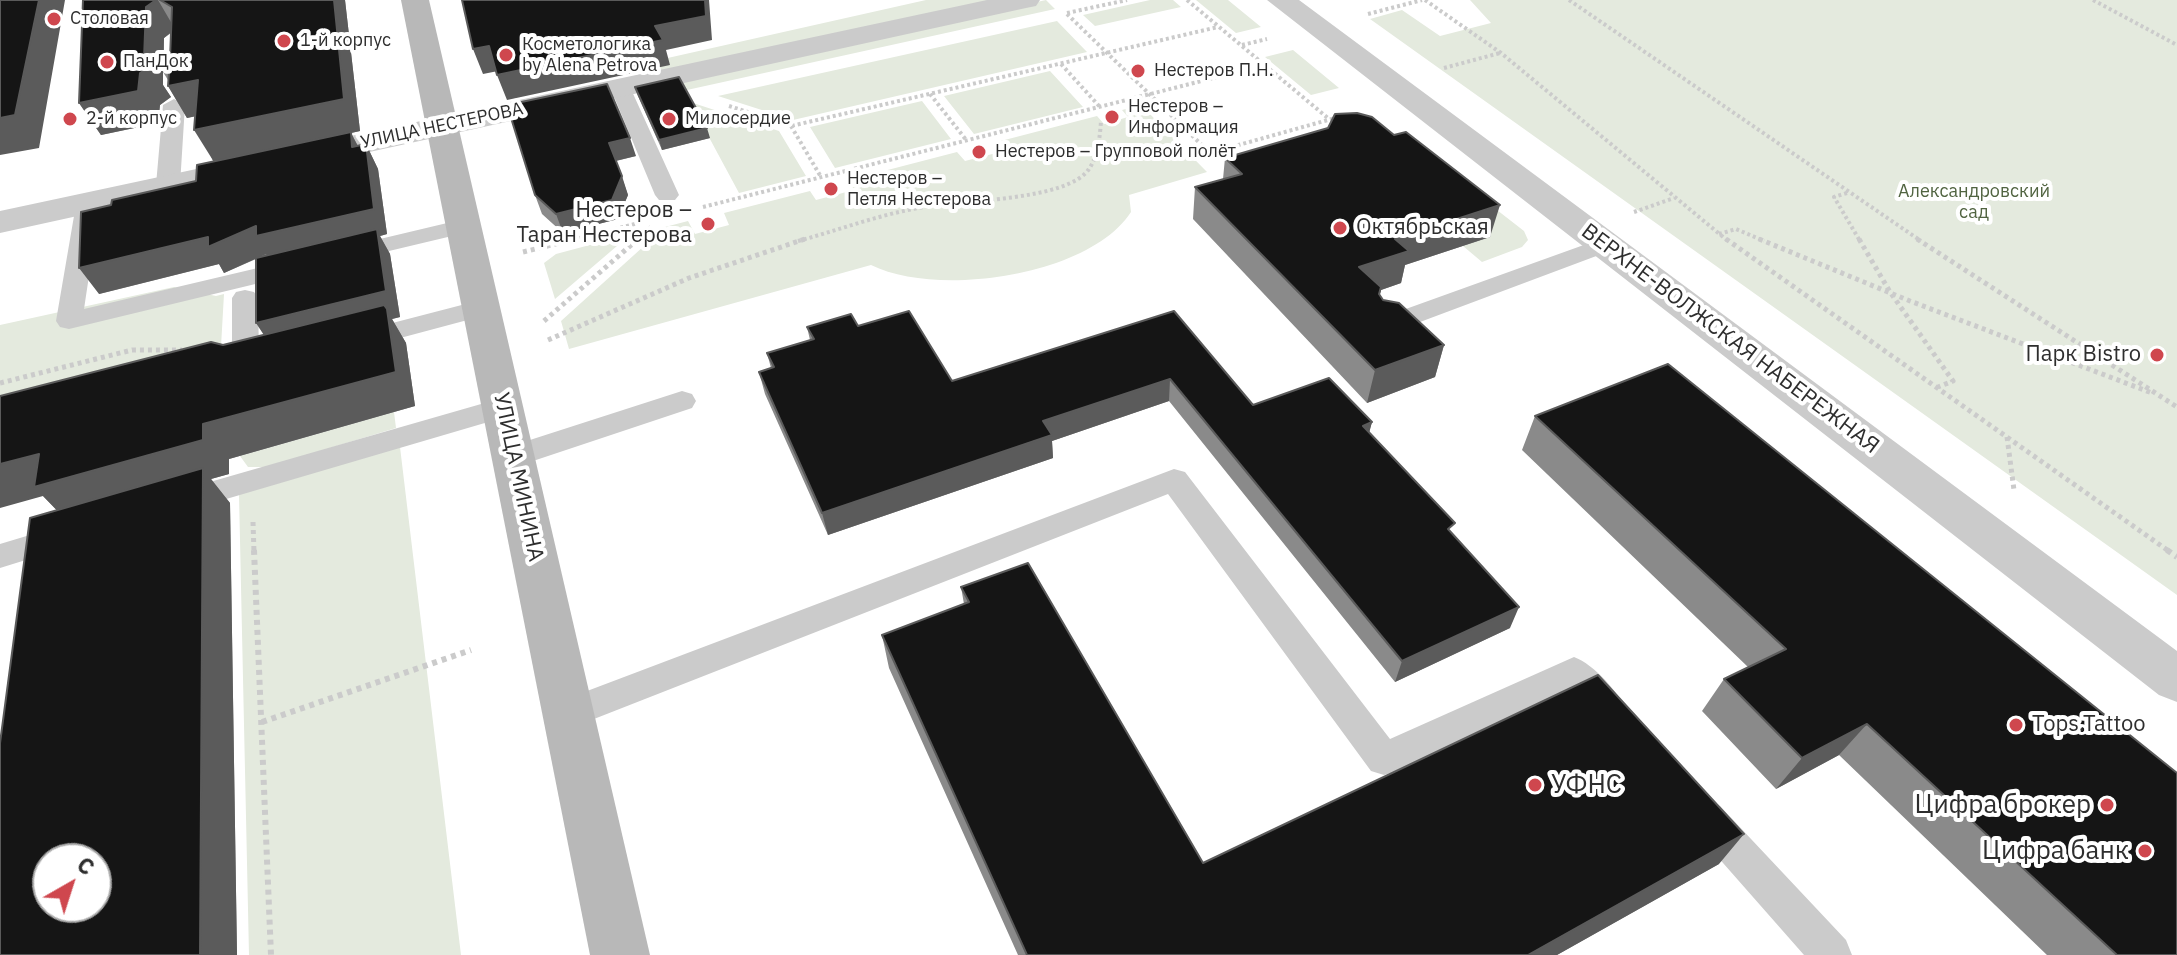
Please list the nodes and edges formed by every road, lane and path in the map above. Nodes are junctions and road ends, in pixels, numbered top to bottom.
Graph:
1 (415, 0) edge
2 (1026, 0) edge
3 (1127, 0) edge
4 (1187, 0) edge
5 (1281, 0) edge
6 (1423, 0) edge
7 (1569, 0) edge
8 (2093, 0) edge
9 (1364, 15) dead end
10 (1218, 27) junction
11 (2177, 45) edge
12 (1107, 53) junction
13 (1501, 53) junction
14 (1060, 64) junction
15 (1265, 65) junction
16 (1443, 69) dead end
17 (620, 87) junction
18 (930, 94) junction
19 (1149, 95) junction
20 (721, 104) dead end
21 (174, 105) edge
22 (1100, 107) junction
23 (1345, 115) edge
24 (1330, 119) junction
25 (1101, 121) dead end
26 (442, 126) junction
27 (791, 126) junction
28 (967, 141) junction
29 (821, 177) junction
30 (168, 185) junction
31 (1847, 193) junction
32 (1675, 198) junction
33 (88, 202) junction
34 (664, 206) joint
35 (691, 210) dead end
36 (648, 221) dead end
37 (0, 222) edge
38 (464, 226) junction
39 (1615, 230) junction
40 (1719, 234) junction
41 (523, 252) dead end
42 (1890, 292) junction
43 (245, 298) dead end
44 (481, 308) junction
45 (544, 321) dead end
46 (1387, 325) edge
47 (548, 340) dead end
48 (339, 345) edge
49 (277, 361) edge
50 (246, 368) junction
51 (0, 383) edge
52 (1937, 387) junction
53 (2160, 396) junction
54 (682, 401) dead end
55 (2177, 407) edge
56 (502, 408) junction
57 (2007, 436) junction
58 (512, 457) junction
59 (251, 481) junction
60 (2016, 500) dead end
61 (152, 510) edge
62 (93, 528) edge
63 (2177, 557) edge
64 (1, 561) edge
65 (471, 650) dead end
66 (2177, 680) edge
67 (571, 713) junction
68 (262, 722) junction
69 (1627, 731) edge
70 (1681, 790) edge
71 (271, 955) edge
72 (620, 955) edge
73 (1831, 955) edge

1 - 26 street, УЛИЦА МИНИНА
2 - 17 street, УЛИЦА НЕСТЕРОВА
3 - 12 path
4 - 10 path
5 - 39 street, ВЕРХНЕ-ВОЛЖСКАЯ НАБЕРЕЖНАЯ
6 - 9 path
6 - 13 path
7 - 31 path
8 - 11 path
10 - 12 path
10 - 15 path
12 - 14 path
12 - 19 path
13 - 16 path
13 - 32 path
14 - 18 path
14 - 22 path
15 - 19 path
15 - 24 path
17 - 26 street, УЛИЦА НЕСТЕРОВА
17 - 34 lane
18 - 27 path
18 - 28 path
19 - 22 path
19 - 24 path
20 - 27 path
21 - 30 lane
22 - 28 path
23 - 24 path
25 - 47 path
26 - 30 street, УЛИЦА НЕСТЕРОВА
26 - 38 street, УЛИЦА МИНИНА
27 - 29 path
28 - 29 path
29 - 35 path
30 - 33 street, УЛИЦА НЕСТЕРОВА
31 - 42 path
31 - 53 path
32 - 39 path
32 - 40 path
33 - 37 street, УЛИЦА НЕСТЕРОВА
33 - 38 lane
34 - 45 path
36 - 41 path
38 - 44 street, УЛИЦА МИНИНА
39 - 46 lane
39 - 66 street, ВЕРХНЕ-ВОЛЖСКАЯ НАБЕРЕЖНАЯ
40 - 42 path
40 - 52 path
42 - 52 path
42 - 53 path
43 - 50 lane
44 - 48 lane
44 - 56 street, УЛИЦА МИНИНА
49 - 50 lane
50 - 51 path
52 - 57 path
53 - 55 path
54 - 58 lane
56 - 58 street, УЛИЦА МИНИНА
56 - 59 lane
57 - 60 path
57 - 63 path
58 - 67 street, УЛИЦА МИНИНА
59 - 61 lane
59 - 68 path
62 - 64 lane
65 - 68 path
67 - 69 lane
67 - 72 street, УЛИЦА МИНИНА
68 - 71 path
70 - 73 lane

